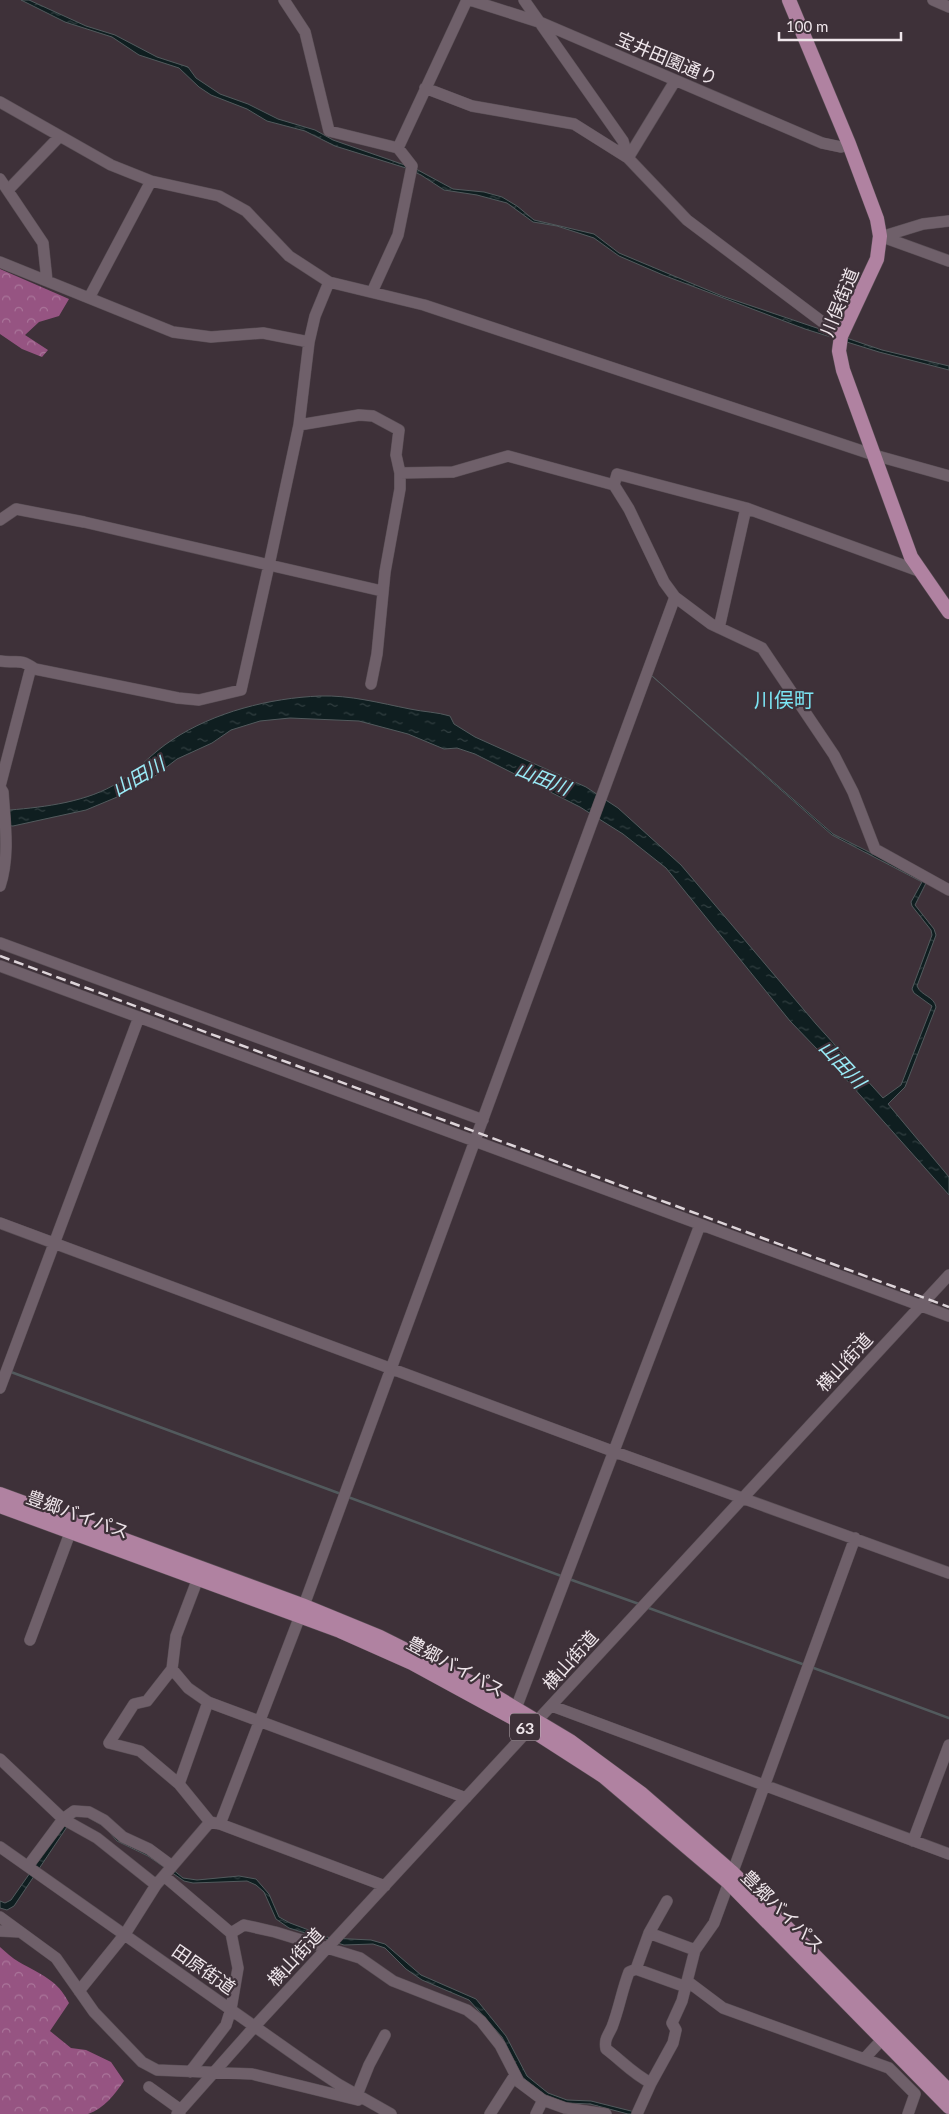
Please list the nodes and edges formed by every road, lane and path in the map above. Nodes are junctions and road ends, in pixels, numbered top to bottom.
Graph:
1 (284, 0) edge
2 (468, 0) edge
3 (524, 0) edge
4 (788, 0) edge
5 (933, 0) edge
6 (949, 7) edge
7 (542, 24) junction
8 (675, 81) junction
9 (425, 88) junction
10 (0, 102) edge
11 (60, 136) junction
12 (849, 144) junction
13 (398, 148) junction
14 (628, 158) junction
15 (0, 179) edge
16 (151, 181) junction
17 (8, 189) junction
18 (949, 221) edge
19 (882, 236) junction
20 (949, 261) edge
21 (0, 262) edge
22 (47, 281) junction
23 (330, 282) junction
24 (372, 292) junction
25 (89, 298) junction
26 (841, 336) junction
27 (309, 342) junction
28 (300, 426) junction
29 (874, 455) junction
30 (400, 472) junction
31 (949, 476) edge
32 (614, 485) junction
33 (746, 508) junction
34 (0, 520) edge
35 (269, 565) junction
36 (919, 571) junction
37 (382, 591) junction
38 (676, 597) junction
39 (949, 612) edge
40 (719, 628) junction
41 (0, 661) edge
42 (31, 666) junction
43 (371, 684) dead end
44 (1, 789) edge
45 (0, 886) edge
46 (949, 890) edge
47 (0, 942) edge
48 (0, 966) edge
49 (139, 1017) junction
50 (483, 1120) junction
51 (475, 1142) junction
52 (0, 1223) edge
53 (700, 1225) junction
54 (54, 1243) junction
55 (949, 1275) edge
56 (919, 1306) junction
57 (949, 1316) edge
58 (392, 1368) junction
59 (0, 1388) edge
60 (615, 1452) junction
61 (0, 1494) edge
62 (743, 1497) junction
63 (0, 1506) edge
64 (73, 1527) junction
65 (856, 1538) junction
66 (949, 1573) edge
67 (200, 1574) junction
68 (301, 1610) junction
69 (30, 1640) dead end
70 (172, 1669) junction
71 (208, 1702) junction
72 (552, 1706) junction
73 (515, 1713) junction
74 (258, 1721) junction
75 (534, 1726) junction
76 (949, 1745) edge
77 (0, 1759) edge
78 (180, 1784) junction
79 (764, 1786) junction
80 (466, 1798) junction
81 (63, 1819) junction
82 (215, 1823) junction
83 (913, 1841) junction
84 (0, 1847) edge
85 (949, 1854) edge
86 (28, 1866) junction
87 (172, 1866) junction
88 (730, 1877) junction
89 (160, 1880) junction
90 (385, 1886) junction
91 (667, 1901) dead end
92 (0, 1916) edge
93 (0, 1931) edge
94 (20, 1932) junction
95 (649, 1932) junction
96 (231, 1933) junction
97 (125, 1934) junction
98 (328, 1948) junction
99 (696, 1950) junction
100 (636, 1969) junction
101 (687, 1984) junction
102 (79, 1991) junction
103 (231, 2009) junction
104 (255, 2026) junction
105 (384, 2035) dead end
106 (886, 2035) junction
107 (864, 2059) junction
108 (190, 2072) junction
109 (214, 2073) junction
110 (515, 2075) junction
111 (650, 2083) junction
112 (149, 2087) dead end
113 (949, 2091) edge
114 (357, 2096) junction
115 (543, 2100) junction
116 (367, 2102) junction
117 (949, 2107) edge
118 (179, 2112) edge
119 (391, 2114) edge
120 (490, 2114) edge
121 (536, 2114) edge
122 (606, 2114) edge
123 (637, 2114) edge
124 (908, 2114) edge

1 - 13 street
2 - 7 street, 宝井田園通り
2 - 9 street
3 - 7 street
4 - 12 main road, 川俣街道
5 - 6 street
7 - 8 street, 宝井田園通り
7 - 14 street
8 - 12 street, 宝井田園通り
8 - 14 street
9 - 13 street
9 - 14 street
10 - 11 street
11 - 16 street
11 - 17 street
12 - 19 main road, 川俣街道
13 - 24 street
14 - 26 street
15 - 17 street
16 - 23 street
16 - 25 street
17 - 22 street
18 - 19 street
19 - 20 street
19 - 26 main road, 川俣街道
21 - 22 street
22 - 25 street
23 - 24 street
23 - 27 street
24 - 29 street
25 - 27 street
26 - 29 main road, 川俣街道
27 - 28 street
28 - 30 street
28 - 35 street
29 - 31 street
29 - 36 main road, 川俣街道
30 - 32 street
30 - 37 street
32 - 33 street
32 - 38 street
33 - 36 street
33 - 40 street
34 - 35 street
35 - 37 street
35 - 42 street
36 - 39 main road, 川俣街道
37 - 43 street
38 - 40 street
38 - 50 street
40 - 46 street
41 - 42 street
42 - 44 street
44 - 45 street
47 - 50 street
48 - 49 street
49 - 51 street
49 - 54 street
50 - 51 street
51 - 53 street
51 - 58 street
52 - 54 street
53 - 56 street
53 - 60 street
54 - 58 street
54 - 59 street
55 - 56 street, 横山街道
56 - 57 street
56 - 62 street, 横山街道
58 - 60 street
58 - 68 street
60 - 62 street
60 - 73 street
61 - 64 main road, 豊郷バイパス / 63
62 - 65 street
62 - 72 street, 横山街道
63 - 64 main road, 豊郷バイパス / 63
64 - 67 main road, 豊郷バイパス / 63
64 - 69 street
65 - 66 street
65 - 79 street
67 - 68 main road, 豊郷バイパス / 63
67 - 70 street
68 - 73 main road, 豊郷バイパス / 63
68 - 74 street
70 - 71 street
70 - 78 street
71 - 74 street
71 - 78 street
72 - 75 street, 横山街道
72 - 79 street
73 - 75 main road, 豊郷バイパス / 63
74 - 80 street
74 - 82 street
75 - 80 street, 横山街道
75 - 88 main road, 豊郷バイパス / 63
76 - 83 street
77 - 81 street
78 - 82 street
79 - 83 street
79 - 88 street
80 - 90 street, 横山街道
81 - 86 street
81 - 87 street
81 - 89 street
82 - 87 street
82 - 90 street
83 - 85 street
84 - 86 street, 田原街道
86 - 97 street, 田原街道
87 - 89 street
88 - 99 street
88 - 106 main road, 豊郷バイパス / 63
89 - 96 street
89 - 97 street
90 - 98 street, 横山街道
91 - 95 street
92 - 94 street
93 - 94 street
94 - 102 street
95 - 99 street
95 - 100 street
96 - 98 street
96 - 103 street
97 - 102 street
97 - 103 street, 田原街道
98 - 104 street, 横山街道
98 - 110 street
99 - 101 street
100 - 101 street
100 - 111 street
101 - 107 street
101 - 111 street
102 - 108 street
103 - 104 street, 田原街道
103 - 108 street
104 - 109 street, 横山街道
104 - 114 street, 田原街道
105 - 114 street
106 - 107 street
106 - 113 main road, 豊郷バイパス / 63
106 - 117 main road, 豊郷バイパス / 63
107 - 124 street
108 - 109 street
109 - 116 street
109 - 118 street, 横山街道
110 - 115 street
110 - 120 street
111 - 123 street
112 - 118 street
114 - 116 street, 田原街道
115 - 121 street
115 - 122 street
116 - 119 street, 田原街道

